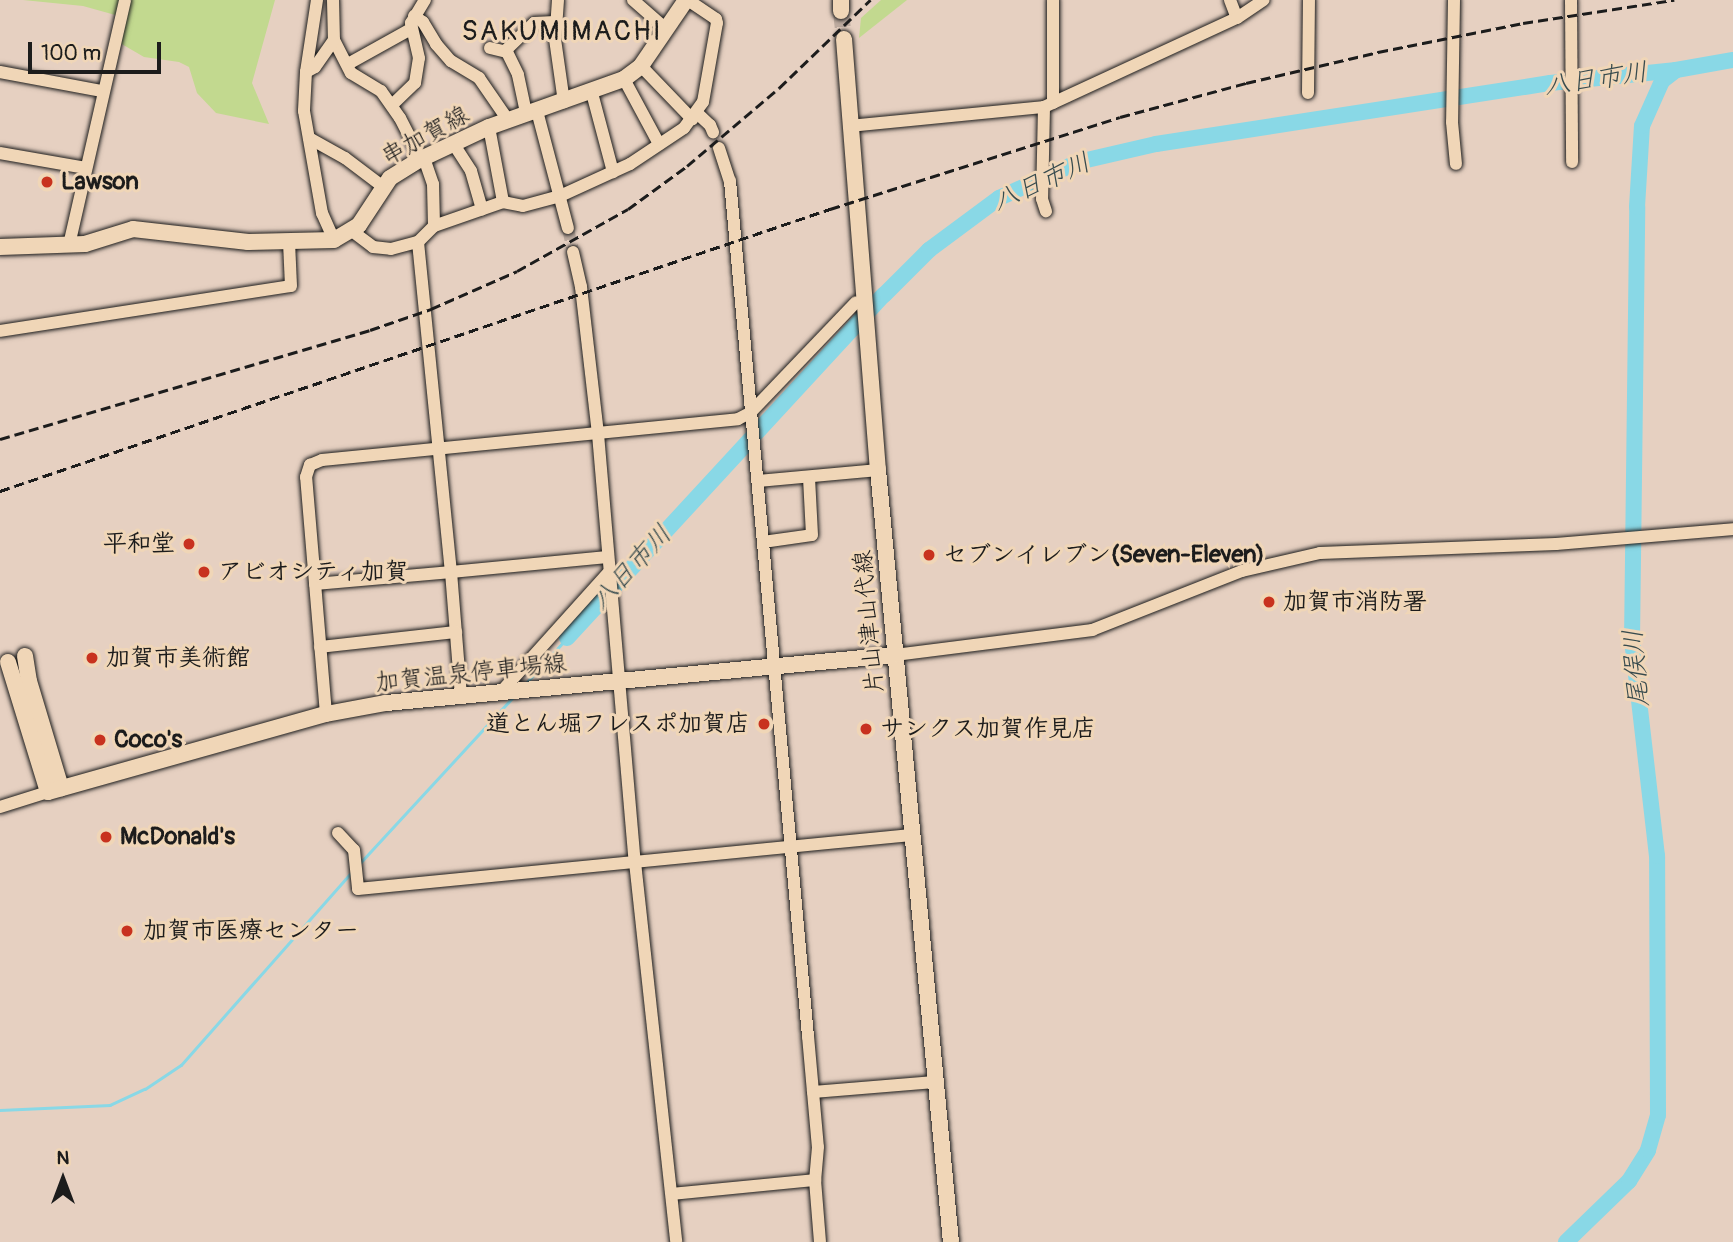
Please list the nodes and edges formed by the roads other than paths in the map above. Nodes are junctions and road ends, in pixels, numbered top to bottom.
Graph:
1 (125, 0) edge
2 (317, 0) edge
3 (333, 0) edge
4 (425, 0) edge
5 (558, 0) edge
6 (633, 0) edge
7 (687, 0) edge
8 (1053, 0) edge
9 (1230, 0) edge
10 (1264, 0) edge
11 (1309, 0) edge
12 (1454, 0) edge
13 (1571, 0) edge
14 (1237, 18) junction
15 (413, 22) junction
16 (555, 22) junction
17 (666, 29) junction
18 (844, 39) tunnel mouth
19 (334, 40) junction
20 (490, 48) dead end
21 (505, 51) junction
22 (348, 64) junction
23 (641, 65) junction
24 (0, 72) edge
25 (306, 72) junction
26 (624, 79) junction
27 (102, 91) junction
28 (592, 93) junction
29 (1308, 93) dead end
30 (565, 102) junction
31 (392, 105) junction
32 (1048, 105) junction
33 (531, 112) junction
34 (694, 116) junction
35 (508, 120) junction
36 (850, 126) junction
37 (489, 127) junction
38 (713, 132) dead end
39 (309, 138) junction
40 (453, 143) junction
41 (659, 144) junction
42 (719, 148) dead end
43 (0, 153) edge
44 (422, 158) junction
45 (1572, 162) dead end
46 (1456, 163) dead end
47 (86, 168) junction
48 (613, 172) junction
49 (382, 186) junction
50 (560, 196) junction
51 (503, 202) junction
52 (1044, 205) dead end
53 (482, 209) junction
54 (434, 226) junction
55 (568, 229) tunnel mouth
56 (352, 231) junction
57 (334, 240) junction
58 (289, 242) junction
59 (418, 242) junction
60 (69, 245) junction
61 (0, 247) edge
62 (573, 252) tunnel mouth
63 (861, 300) junction
64 (0, 331) edge
65 (751, 416) junction
66 (598, 434) junction
67 (438, 448) junction
68 (878, 470) junction
69 (809, 477) junction
70 (758, 481) junction
71 (1733, 529) edge
72 (763, 542) junction
73 (607, 557) junction
74 (451, 572) junction
75 (609, 574) junction
76 (315, 584) junction
77 (456, 632) junction
78 (320, 647) junction
79 (895, 655) junction
80 (25, 656) dead end
81 (8, 662) dead end
82 (774, 667) junction
83 (621, 682) junction
84 (503, 692) junction
85 (461, 696) junction
86 (326, 714) junction
87 (55, 790) junction
88 (0, 807) edge
89 (338, 833) dead end
90 (912, 835) junction
91 (790, 847) junction
92 (635, 862) junction
93 (935, 1082) junction
94 (813, 1092) junction
95 (815, 1180) junction
96 (672, 1194) junction
97 (676, 1242) edge
98 (820, 1242) edge
99 (951, 1242) edge

1 - 27 street
2 - 25 street
3 - 19 street
4 - 15 street
5 - 16 street
6 - 17 street
7 - 17 main road, 串加賀線
7 - 34 street
8 - 32 street
9 - 14 street
10 - 14 street
11 - 29 street
12 - 46 street
13 - 45 street
14 - 32 street
15 - 22 street
15 - 31 street
15 - 35 street
16 - 21 street
16 - 30 street
17 - 23 main road, 串加賀線
18 - 36 main road, 片山津山代線
19 - 22 street
19 - 25 street
20 - 21 street
21 - 33 street
22 - 31 street
23 - 26 main road, 串加賀線
23 - 34 street
24 - 27 street
25 - 39 street
26 - 28 main road, 串加賀線
26 - 41 street
27 - 47 street
28 - 30 main road, 串加賀線
28 - 48 street
30 - 33 main road, 串加賀線
31 - 44 street
32 - 36 street
32 - 52 street
33 - 35 main road, 串加賀線
33 - 50 street
34 - 38 street
34 - 41 street
35 - 37 main road, 串加賀線
36 - 63 main road, 片山津山代線
37 - 40 main road, 串加賀線
37 - 51 street
39 - 49 street
39 - 57 street
40 - 44 main road, 串加賀線
40 - 53 street
41 - 48 street
42 - 65 street
43 - 47 street
44 - 49 main road, 串加賀線
44 - 54 street
47 - 60 street
48 - 50 street
49 - 56 main road, 串加賀線
50 - 51 street
50 - 55 street
51 - 53 street
53 - 54 street
54 - 59 street
56 - 57 main road, 串加賀線
56 - 59 street
57 - 58 main road, 串加賀線
58 - 60 main road, 串加賀線
58 - 64 street
59 - 67 street
60 - 61 main road, 串加賀線
62 - 66 street
63 - 65 street
63 - 68 main road, 片山津山代線
65 - 66 street
65 - 70 street
66 - 67 street
66 - 73 street
67 - 74 street
67 - 76 street
68 - 69 street
68 - 79 main road, 片山津山代線
69 - 70 street
69 - 72 street
70 - 72 street
71 - 79 street
72 - 82 street
73 - 74 street
73 - 75 street
74 - 76 street
74 - 77 street
75 - 83 street
75 - 84 street
76 - 78 street
77 - 78 street
77 - 85 street
78 - 86 street
79 - 82 main road, 加賀温泉停車場線
79 - 90 main road, 片山津山代線
80 - 87 main road
81 - 87 main road
82 - 83 main road, 加賀温泉停車場線
82 - 91 street
83 - 84 main road, 加賀温泉停車場線
83 - 92 street
84 - 85 main road, 加賀温泉停車場線
85 - 86 main road, 加賀温泉停車場線
86 - 87 main road, 加賀温泉停車場線
87 - 88 street
89 - 92 street
90 - 91 street
90 - 93 main road, 片山津山代線
91 - 92 street
91 - 94 street
92 - 96 street
93 - 94 street
93 - 99 main road, 片山津山代線
94 - 95 street
95 - 96 street
95 - 98 street
96 - 97 street

